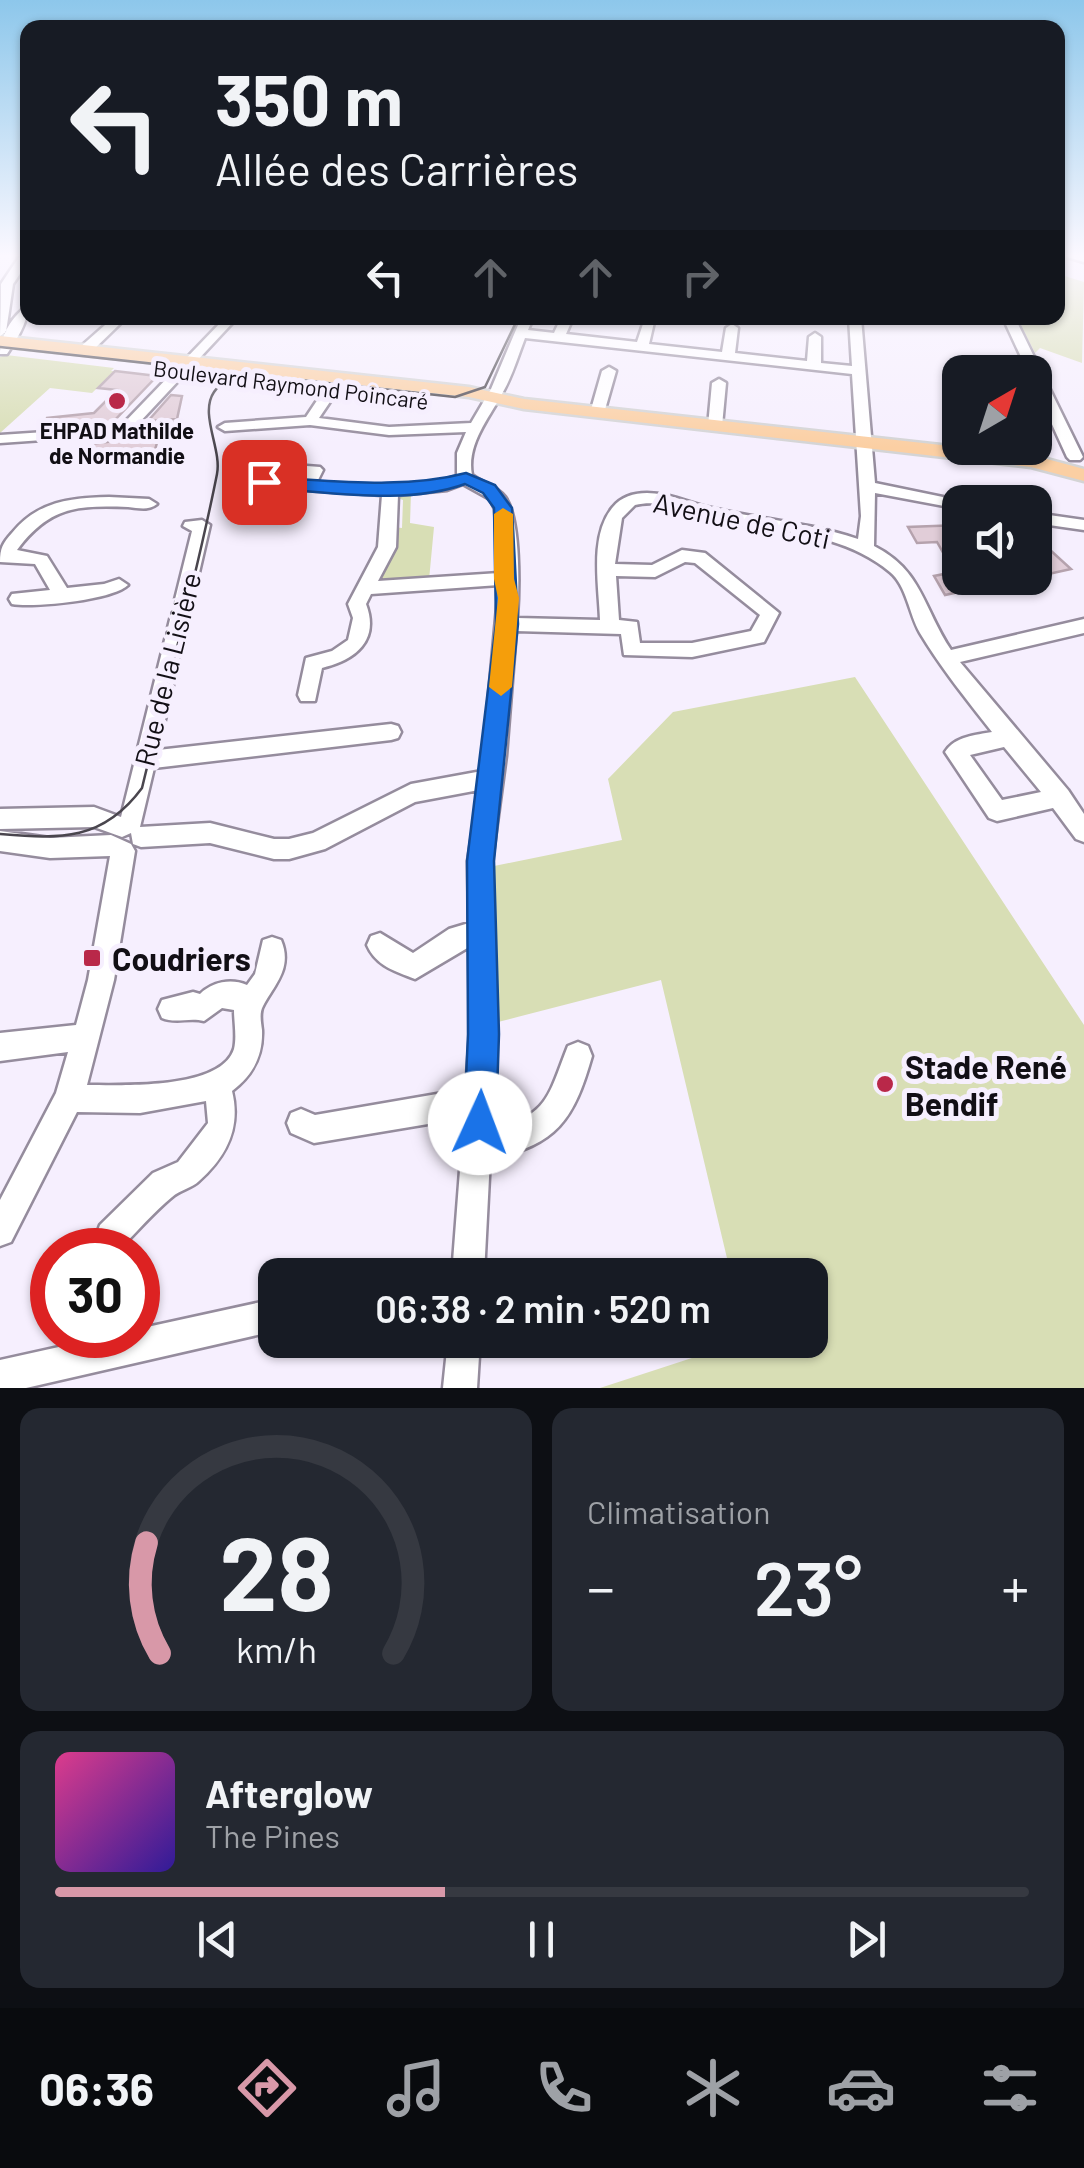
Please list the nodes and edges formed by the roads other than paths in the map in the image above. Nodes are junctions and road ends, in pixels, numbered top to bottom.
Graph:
1 (19, 319) edge
2 (20, 319) edge
3 (112, 325) edge
4 (224, 325) edge
5 (524, 325) edge
6 (564, 325) edge
7 (648, 325) edge
8 (856, 325) edge
9 (1012, 325) edge
10 (732, 328) dead end
11 (520, 333) junction
12 (559, 337) junction
13 (815, 337) dead end
14 (2, 341) edge
15 (642, 346) junction
16 (84, 351) junction
17 (728, 356) junction
18 (814, 366) junction
19 (185, 367) junction
20 (859, 371) junction
21 (609, 372) dead end
22 (719, 383) dead end
23 (331, 390) junction
24 (491, 401) junction
25 (597, 413) junction
26 (310, 421) junction
27 (715, 426) junction
28 (225, 427) dead end
29 (474, 427) junction
30 (180, 428) dead end
31 (124, 431) junction
32 (0, 439) edge
33 (864, 442) junction
34 (1076, 464) edge
35 (466, 478) junction
36 (308, 485) dead end
37 (867, 486) junction
38 (390, 488) junction
39 (942, 501) edge
40 (150, 504) dead end
41 (1052, 520) edge
42 (1084, 525) edge
43 (190, 526) dead end
44 (865, 550) junction
45 (1, 556) edge
46 (609, 570) junction
47 (504, 579) junction
48 (119, 585) dead end
49 (365, 588) junction
50 (60, 595) junction
51 (18, 599) dead end
52 (507, 624) junction
53 (610, 626) junction
54 (1084, 626) edge
55 (947, 658) junction
56 (308, 696) dead end
57 (391, 732) dead end
58 (1012, 737) junction
59 (145, 760) junction
60 (491, 778) junction
61 (1060, 797) junction
62 (0, 819) edge
63 (1084, 832) edge
64 (125, 837) junction
65 (0, 841) edge
66 (481, 933) junction
67 (380, 946) dead end
68 (272, 949) dead end
69 (247, 1005) junction
70 (171, 1009) dead end
71 (86, 1037) junction
72 (0, 1047) edge
73 (578, 1056) dead end
74 (216, 1084) junction
75 (69, 1098) junction
76 (481, 1101) junction
77 (301, 1124) dead end
78 (479, 1145) junction
79 (119, 1228) edge
80 (0, 1231) edge
81 (466, 1258) edge
82 (258, 1319) edge
83 (462, 1358) edge
84 (0, 1377) edge
85 (460, 1388) edge

1 - 14 street
2 - 14 street
3 - 16 street
4 - 19 street
5 - 11 street
6 - 12 street
7 - 15 street
8 - 20 street
9 - 34 street
10 - 17 street
11 - 12 street
11 - 24 street
12 - 15 street
13 - 18 street
14 - 16 main road, Boulevard Raymond Poincaré
14 - 19 main road, Boulevard Raymond Poincaré
15 - 17 street
16 - 19 main road, Boulevard Raymond Poincaré
17 - 18 street
18 - 20 street
19 - 23 main road, Boulevard Raymond Poincaré
19 - 24 main road, Boulevard Raymond Poincaré
19 - 31 street
20 - 33 street
21 - 25 street
22 - 27 street
23 - 24 main road, Boulevard Raymond Poincaré
23 - 26 street
24 - 25 main road, Boulevard Raymond Poincaré
24 - 29 street
25 - 27 main road, Boulevard Raymond Poincaré
26 - 28 street
26 - 29 street
27 - 33 main road, Boulevard Raymond Poincaré
29 - 35 street
30 - 31 street
31 - 32 street
33 - 34 main road, Boulevard Raymond Poincaré
33 - 37 street
35 - 38 street
35 - 47 street
36 - 38 street
37 - 39 street
37 - 44 street
38 - 49 street
40 - 45 street
41 - 42 street
43 - 59 street, Rue de la Lisière
44 - 46 street, Avenue de Coti
44 - 55 street, Avenue de Coti
45 - 50 street
46 - 53 street, Avenue de Coti
46 - 53 street
47 - 49 street
47 - 52 street
48 - 50 street
49 - 56 street
50 - 51 street
52 - 53 street
52 - 60 street
54 - 55 street
55 - 58 street, Avenue de Coti
57 - 59 street
58 - 61 street, Avenue de Coti
58 - 61 street
59 - 64 street, Rue de la Lisière
60 - 64 street
60 - 66 street
61 - 63 street, Avenue de Coti
62 - 64 street
64 - 65 street
64 - 71 street, Rue de la Lisière
66 - 67 street
66 - 76 street
68 - 69 street
69 - 70 street
69 - 74 street
71 - 72 street
71 - 75 street, Rue de la Lisière
73 - 78 street
74 - 75 street
74 - 79 street
75 - 80 street, Rue de la Lisière
76 - 77 street
76 - 78 street
78 - 81 street
82 - 84 street
83 - 85 street

